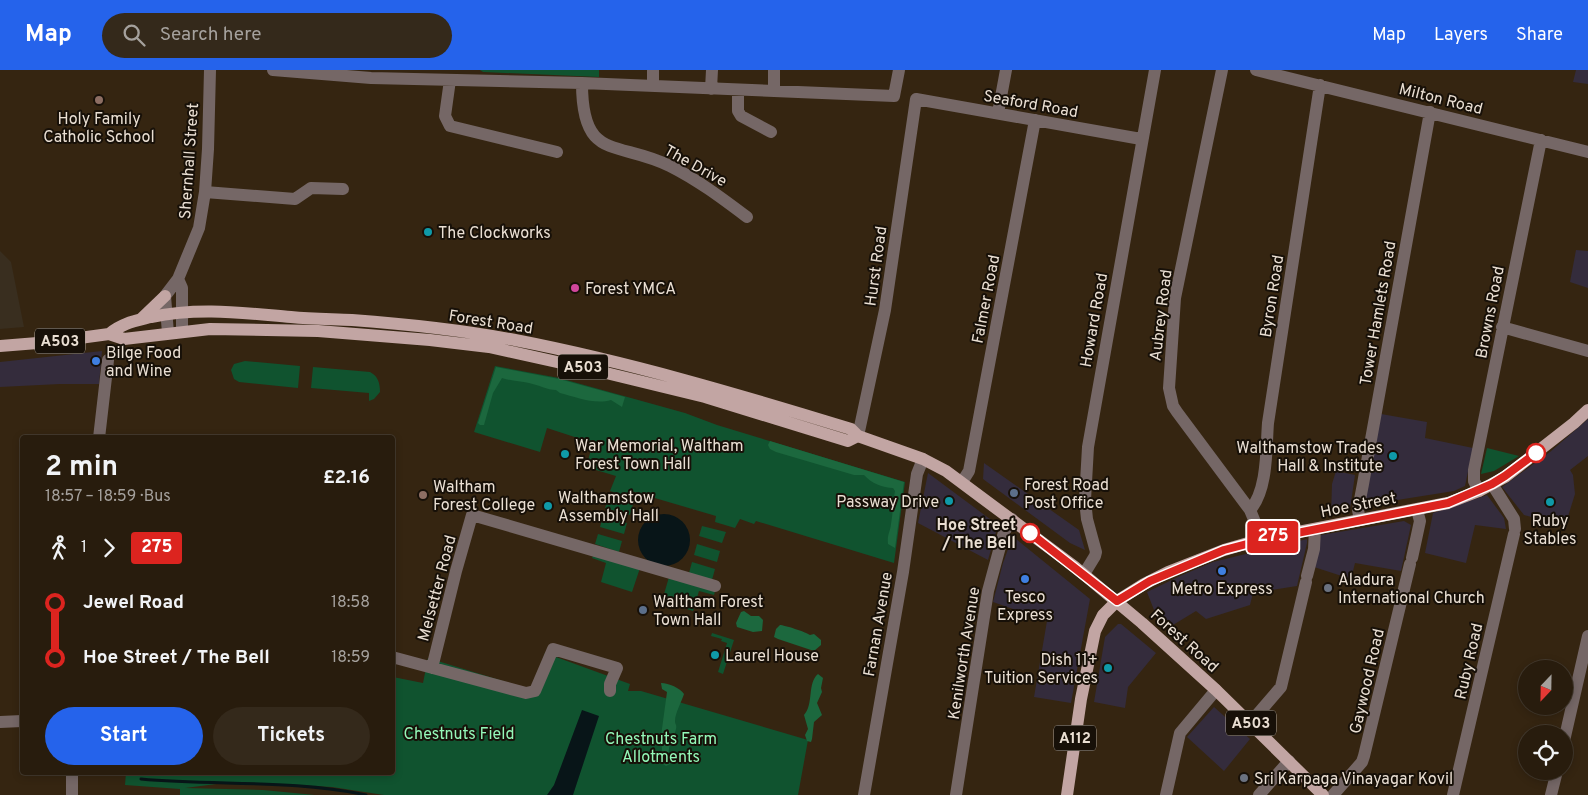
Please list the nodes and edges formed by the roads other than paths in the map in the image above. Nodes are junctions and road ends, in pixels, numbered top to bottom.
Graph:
1 (210, 70) edge
2 (273, 70) edge
3 (653, 70) edge
4 (712, 70) edge
5 (774, 70) edge
6 (899, 70) edge
7 (1006, 70) edge
8 (1154, 70) edge
9 (1222, 70) edge
10 (1256, 70) edge
11 (371, 74) edge
12 (474, 75) edge
13 (450, 80) junction
14 (582, 83) junction
15 (1320, 85) junction
16 (653, 86) junction
17 (711, 89) junction
18 (738, 90) junction
19 (774, 91) junction
20 (916, 99) joint
21 (1430, 112) junction
22 (998, 113) junction
23 (1035, 120) junction
24 (770, 132) dead end
25 (1141, 139) junction
26 (1541, 140) junction
27 (557, 152) dead end
28 (1588, 152) edge
29 (342, 189) dead end
30 (205, 192) junction
31 (747, 217) dead end
32 (178, 279) junction
33 (165, 296) junction
34 (181, 312) junction
35 (166, 314) junction
36 (141, 319) junction
37 (1502, 327) junction
38 (182, 331) junction
39 (168, 333) junction
40 (110, 334) junction
41 (0, 346) edge
42 (1588, 351) edge
43 (108, 360) dead end
44 (1588, 410) edge
45 (99, 435) edge
46 (858, 436) junction
47 (923, 459) junction
48 (962, 482) junction
49 (1492, 484) junction
50 (1479, 491) junction
51 (1250, 510) junction
52 (1417, 510) junction
53 (1012, 519) junction
54 (1360, 520) junction
55 (1314, 529) junction
56 (1262, 540) junction
57 (1087, 569) junction
58 (716, 586) dead end
59 (1117, 601) junction
60 (1588, 636) edge
61 (395, 658) edge
62 (432, 668) junction
63 (610, 691) dead end
64 (1213, 693) junction
65 (20, 721) edge
66 (0, 722) edge
67 (1250, 723) junction
68 (1567, 725) edge
69 (1289, 761) junction
70 (72, 775) edge
71 (1555, 780) edge
72 (72, 795) edge
73 (864, 795) edge
74 (956, 795) edge
75 (1067, 795) edge
76 (1166, 795) edge
77 (1259, 795) edge
78 (1323, 795) edge
79 (1333, 795) edge
80 (1453, 795) edge
81 (1551, 795) edge

1 - 30 street, Shernhall Street
2 - 11 street
3 - 16 street
4 - 17 street
5 - 19 street
6 - 19 street
7 - 22 street
8 - 25 street, Howard Road
9 - 51 street, Aubrey Road
10 - 15 street, Milton Road
11 - 13 street
12 - 13 street
12 - 14 street
13 - 27 street
14 - 16 street
14 - 31 street, The Drive
15 - 21 street, Milton Road
15 - 51 street, Byron Road
16 - 17 street
17 - 18 street
18 - 19 street
18 - 24 street
20 - 22 street, Seaford Road
20 - 46 street, Hurst Road
21 - 26 street, Milton Road
21 - 54 street, Tower Hamlets Road
22 - 23 street, Seaford Road
23 - 25 street, Seaford Road
23 - 48 street, Falmer Road
25 - 57 street, Howard Road
26 - 28 street, Milton Road
26 - 37 street, Browns Road
29 - 30 street
30 - 32 street, Shernhall Street
32 - 33 street, Shernhall Street
32 - 34 street
33 - 35 street
33 - 36 main road
34 - 35 main road, Forest Road / A503
34 - 38 street
34 - 46 main road, Forest Road / A503
35 - 36 main road, Forest Road / A503
35 - 39 street
36 - 40 main road, Forest Road / A503
37 - 42 street
37 - 50 street, Browns Road
38 - 39 main road, Forest Road / A503
38 - 46 main road, Forest Road / A503
39 - 40 main road, Forest Road / A503
40 - 41 main road, Forest Road / A503
43 - 45 street
44 - 49 main road, Hoe Street / A112
46 - 47 main road, Forest Road / A503
47 - 48 main road, Forest Road / A503
47 - 73 street, Farnan Avenue
48 - 53 main road, Forest Road / A503
49 - 50 main road, Hoe Street / A112
49 - 80 street, Ruby Road
50 - 52 main road, Hoe Street / A112
51 - 56 street, Aubrey Road
52 - 54 main road, Hoe Street / A112
52 - 79 street, Gaywood Road
53 - 57 main road, Forest Road / A503
53 - 74 street, Kenilworth Avenue
54 - 55 main road, Hoe Street / A112
55 - 56 main road, Hoe Street / A112
55 - 67 street
56 - 59 main road, Hoe Street / A112
57 - 59 main road, Forest Road / A503
58 - 62 street, Melsetter Road
59 - 64 main road, Forest Road / A503
59 - 75 main road, A112
60 - 68 street
61 - 62 street
62 - 63 street
64 - 67 main road, Forest Road / A503
64 - 76 street
65 - 66 street
67 - 69 main road, Forest Road / A503
69 - 77 street
69 - 78 main road, Forest Road / A503
70 - 72 street
71 - 81 street

